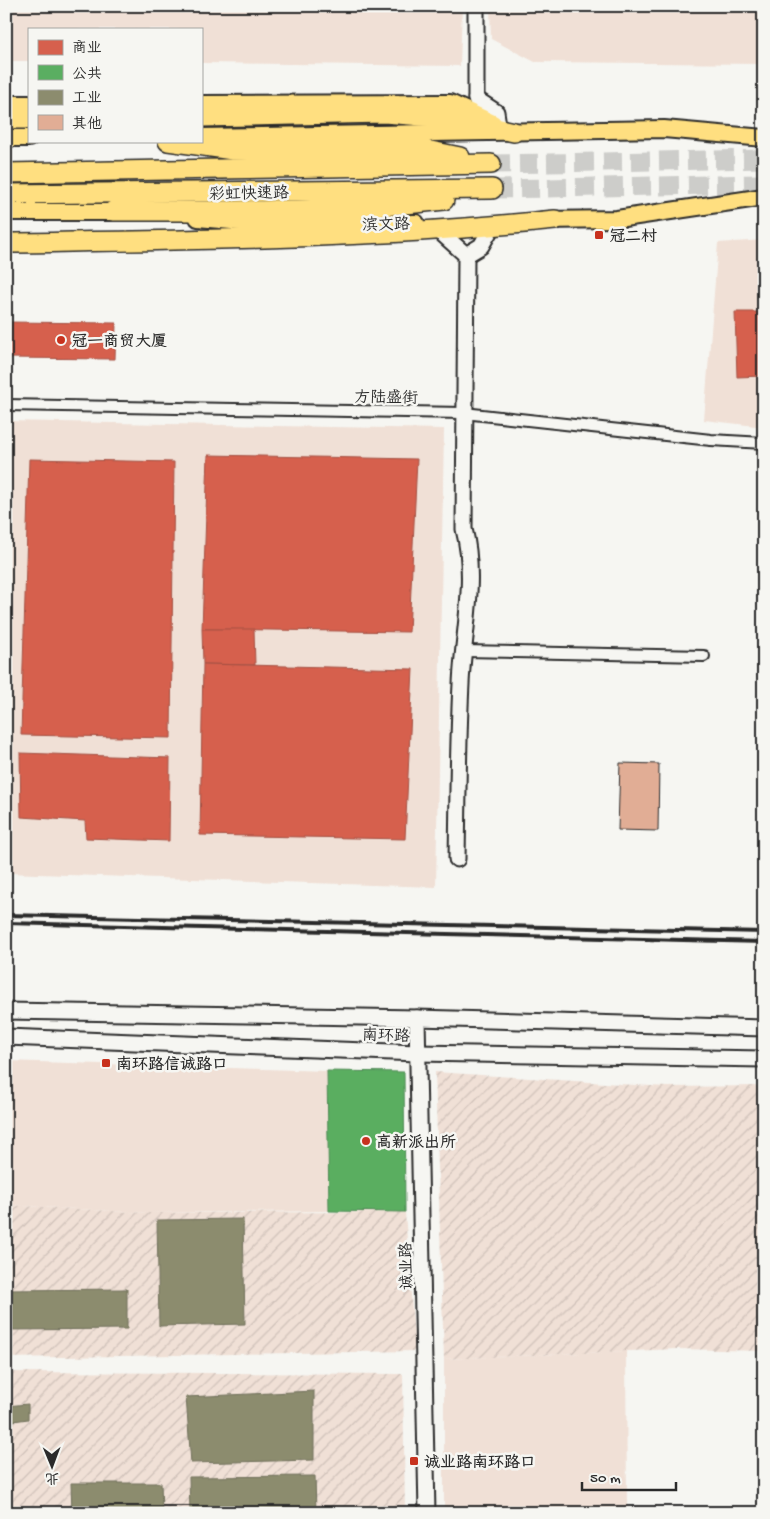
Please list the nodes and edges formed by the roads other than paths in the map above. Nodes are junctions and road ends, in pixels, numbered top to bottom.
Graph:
1 (476, 6) edge
2 (476, 99) junction
3 (6, 104) edge
4 (28, 104) edge
5 (202, 104) edge
6 (456, 106) junction
7 (202, 117) edge
8 (28, 119) edge
9 (6, 120) edge
10 (506, 129) junction
11 (202, 137) edge
12 (6, 138) edge
13 (28, 138) edge
14 (764, 138) edge
15 (175, 142) edge
16 (6, 173) edge
17 (6, 194) edge
18 (764, 197) edge
19 (113, 211) junction
20 (6, 212) edge
21 (555, 220) junction
22 (492, 227) junction
23 (438, 230) junction
24 (6, 243) edge
25 (466, 254) junction
26 (6, 405) edge
27 (464, 413) junction
28 (764, 443) edge
29 (464, 651) junction
30 (704, 656) dead end
31 (457, 859) dead end
32 (6, 1011) edge
33 (417, 1018) junction
34 (764, 1028) edge
35 (6, 1036) edge
36 (418, 1053) junction
37 (764, 1059) edge
38 (427, 1513) edge

1 - 2 main road
2 - 6 main road
2 - 10 main road
3 - 4 main road
5 - 6 main road
6 - 10 main road
7 - 10 highway
8 - 9 highway
10 - 11 main road
10 - 14 main road
12 - 13 main road
15 - 16 highway, 彩虹快速路
17 - 19 highway, 彩虹快速路
18 - 21 main road, 滨文路
19 - 20 main road, 滨文路
19 - 21 main road, 滨文路
21 - 22 highway
22 - 23 highway
22 - 25 main road
23 - 24 highway
23 - 25 main road
25 - 27 main road
26 - 27 street, 方陆盛街
27 - 28 street, 方陆盛街
27 - 29 main road
29 - 30 street
29 - 31 main road
32 - 33 main road, 南环路
33 - 34 main road, 南环路
33 - 36 main road, 诚业路
35 - 36 main road, 南环路
36 - 37 main road, 南环路
36 - 38 main road, 诚业路

